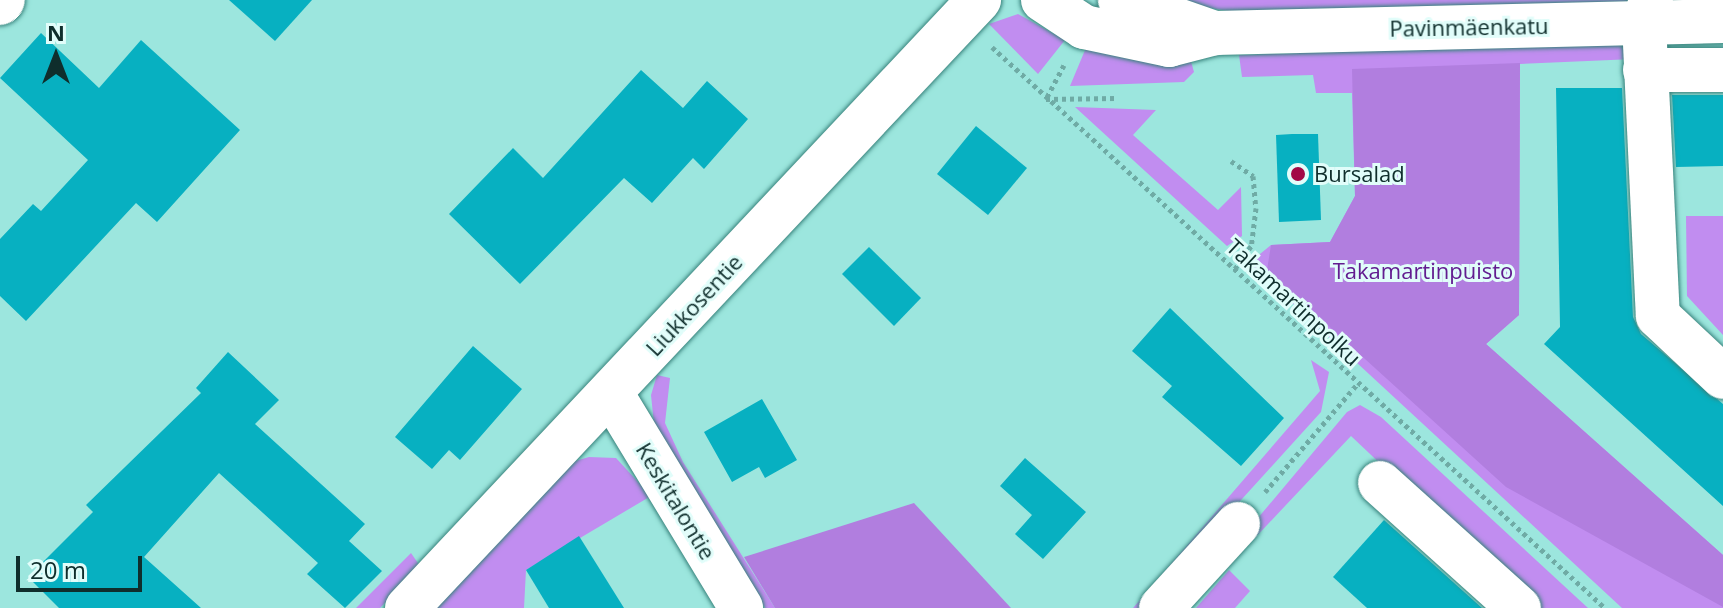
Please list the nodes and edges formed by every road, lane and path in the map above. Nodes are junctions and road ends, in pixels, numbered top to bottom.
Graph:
1 (1043, 0) edge
2 (1120, 0) edge
3 (971, 9) edge
4 (1647, 11) edge
5 (1723, 21) edge
6 (1215, 33) junction
7 (1645, 70) junction
8 (1723, 70) edge
9 (1116, 98) dead end
10 (1046, 99) junction
11 (1231, 161) dead end
12 (1235, 269) junction
13 (1723, 377) edge
14 (1358, 383) junction
15 (611, 393) junction
16 (1380, 483) dead end
17 (1238, 524) joint
18 (407, 608) edge
19 (741, 608) edge
20 (1161, 608) edge
21 (1519, 608) edge
22 (1605, 608) edge

1 - 6 street, Pavinmäenkatu
2 - 6 street, Pavinmäenkatu
3 - 10 path, Takamartinpolku
3 - 15 street, Liukkosentie
4 - 5 street, Pavinmäenkatu
4 - 6 street, Pavinmäenkatu
4 - 7 street
7 - 8 street
7 - 13 street
9 - 10 path
10 - 12 path, Takamartinpolku
11 - 12 path
12 - 14 path, Takamartinpolku
14 - 17 path
14 - 22 path, Takamartinpolku
15 - 18 street, Liukkosentie
15 - 19 street, Keskitalontie
16 - 21 street
17 - 20 street

